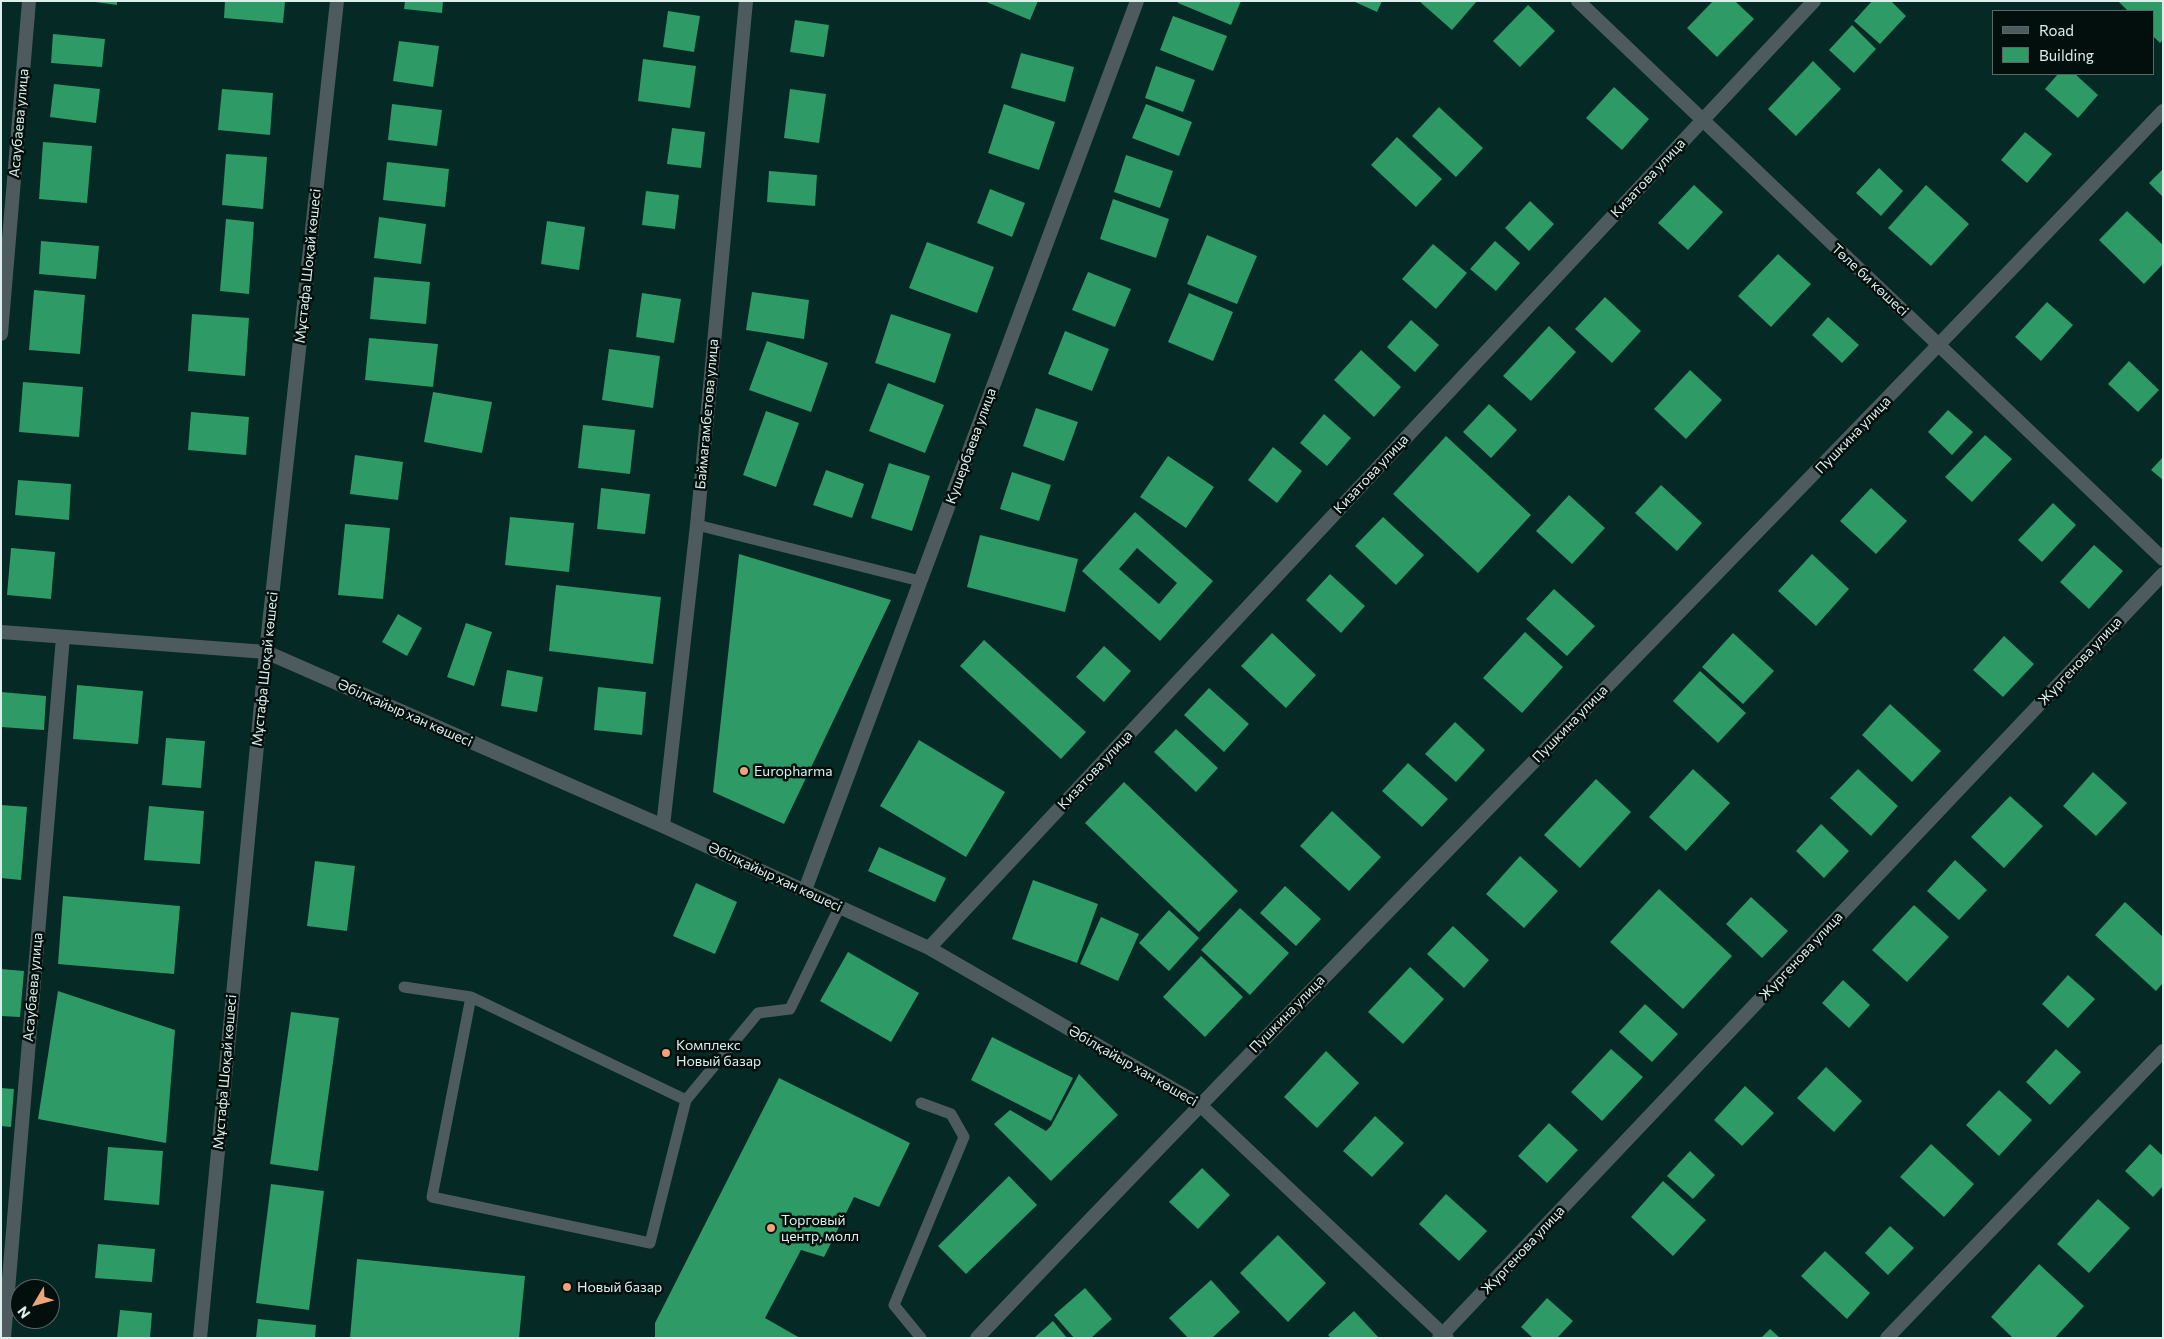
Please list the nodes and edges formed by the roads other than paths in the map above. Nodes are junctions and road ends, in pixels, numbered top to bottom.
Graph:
1 (29, 1) edge
2 (337, 1) edge
3 (746, 1) edge
4 (1137, 1) edge
5 (1578, 1) edge
6 (1814, 1) edge
7 (2163, 111) edge
8 (1702, 121) junction
9 (1, 334) edge
10 (1939, 346) junction
11 (697, 525) junction
12 (2163, 559) edge
13 (2163, 574) edge
14 (920, 581) junction
15 (1, 632) edge
16 (63, 637) junction
17 (266, 652) junction
18 (663, 826) junction
19 (805, 890) junction
20 (840, 906) junction
21 (929, 948) junction
22 (404, 987) dead end
23 (471, 997) junction
24 (2163, 1050) edge
25 (686, 1100) junction
26 (921, 1103) dead end
27 (1200, 1104) junction
28 (1443, 1337) edge
29 (4, 1338) edge
30 (200, 1338) edge
31 (921, 1338) edge
32 (977, 1338) edge
33 (1887, 1338) edge

1 - 9 street, Асаубаева улица
2 - 17 street, Мұстафа Шоқай көшесі
3 - 11 street, Баймагамбетова улица
4 - 14 street, Кушербаева улица
5 - 8 street, Төле би көшесі
6 - 8 street, Кизатова улица
7 - 10 street, Пушкина улица
8 - 10 street, Төле би көшесі
8 - 21 street, Кизатова улица
10 - 12 street, Төле би көшесі
10 - 27 street, Пушкина улица
11 - 14 lane
11 - 18 street, Баймагамбетова улица
13 - 28 street, Жургенова улица
14 - 19 street, Кушербаева улица
15 - 16 street, Әбілқайыр хан көшесі
16 - 17 street, Әбілқайыр хан көшесі
16 - 29 street, Асаубаева улица
17 - 18 street, Әбілқайыр хан көшесі
17 - 30 street, Мұстафа Шоқай көшесі
18 - 19 street, Әбілқайыр хан көшесі
19 - 20 street, Әбілқайыр хан көшесі
20 - 21 street, Әбілқайыр хан көшесі
20 - 25 lane
21 - 27 street, Әбілқайыр хан көшесі
22 - 23 lane
23 - 25 lane
23 - 25 lane
24 - 33 street
26 - 31 lane
27 - 28 street, Әбілқайыр хан көшесі
27 - 32 street, Пушкина улица

